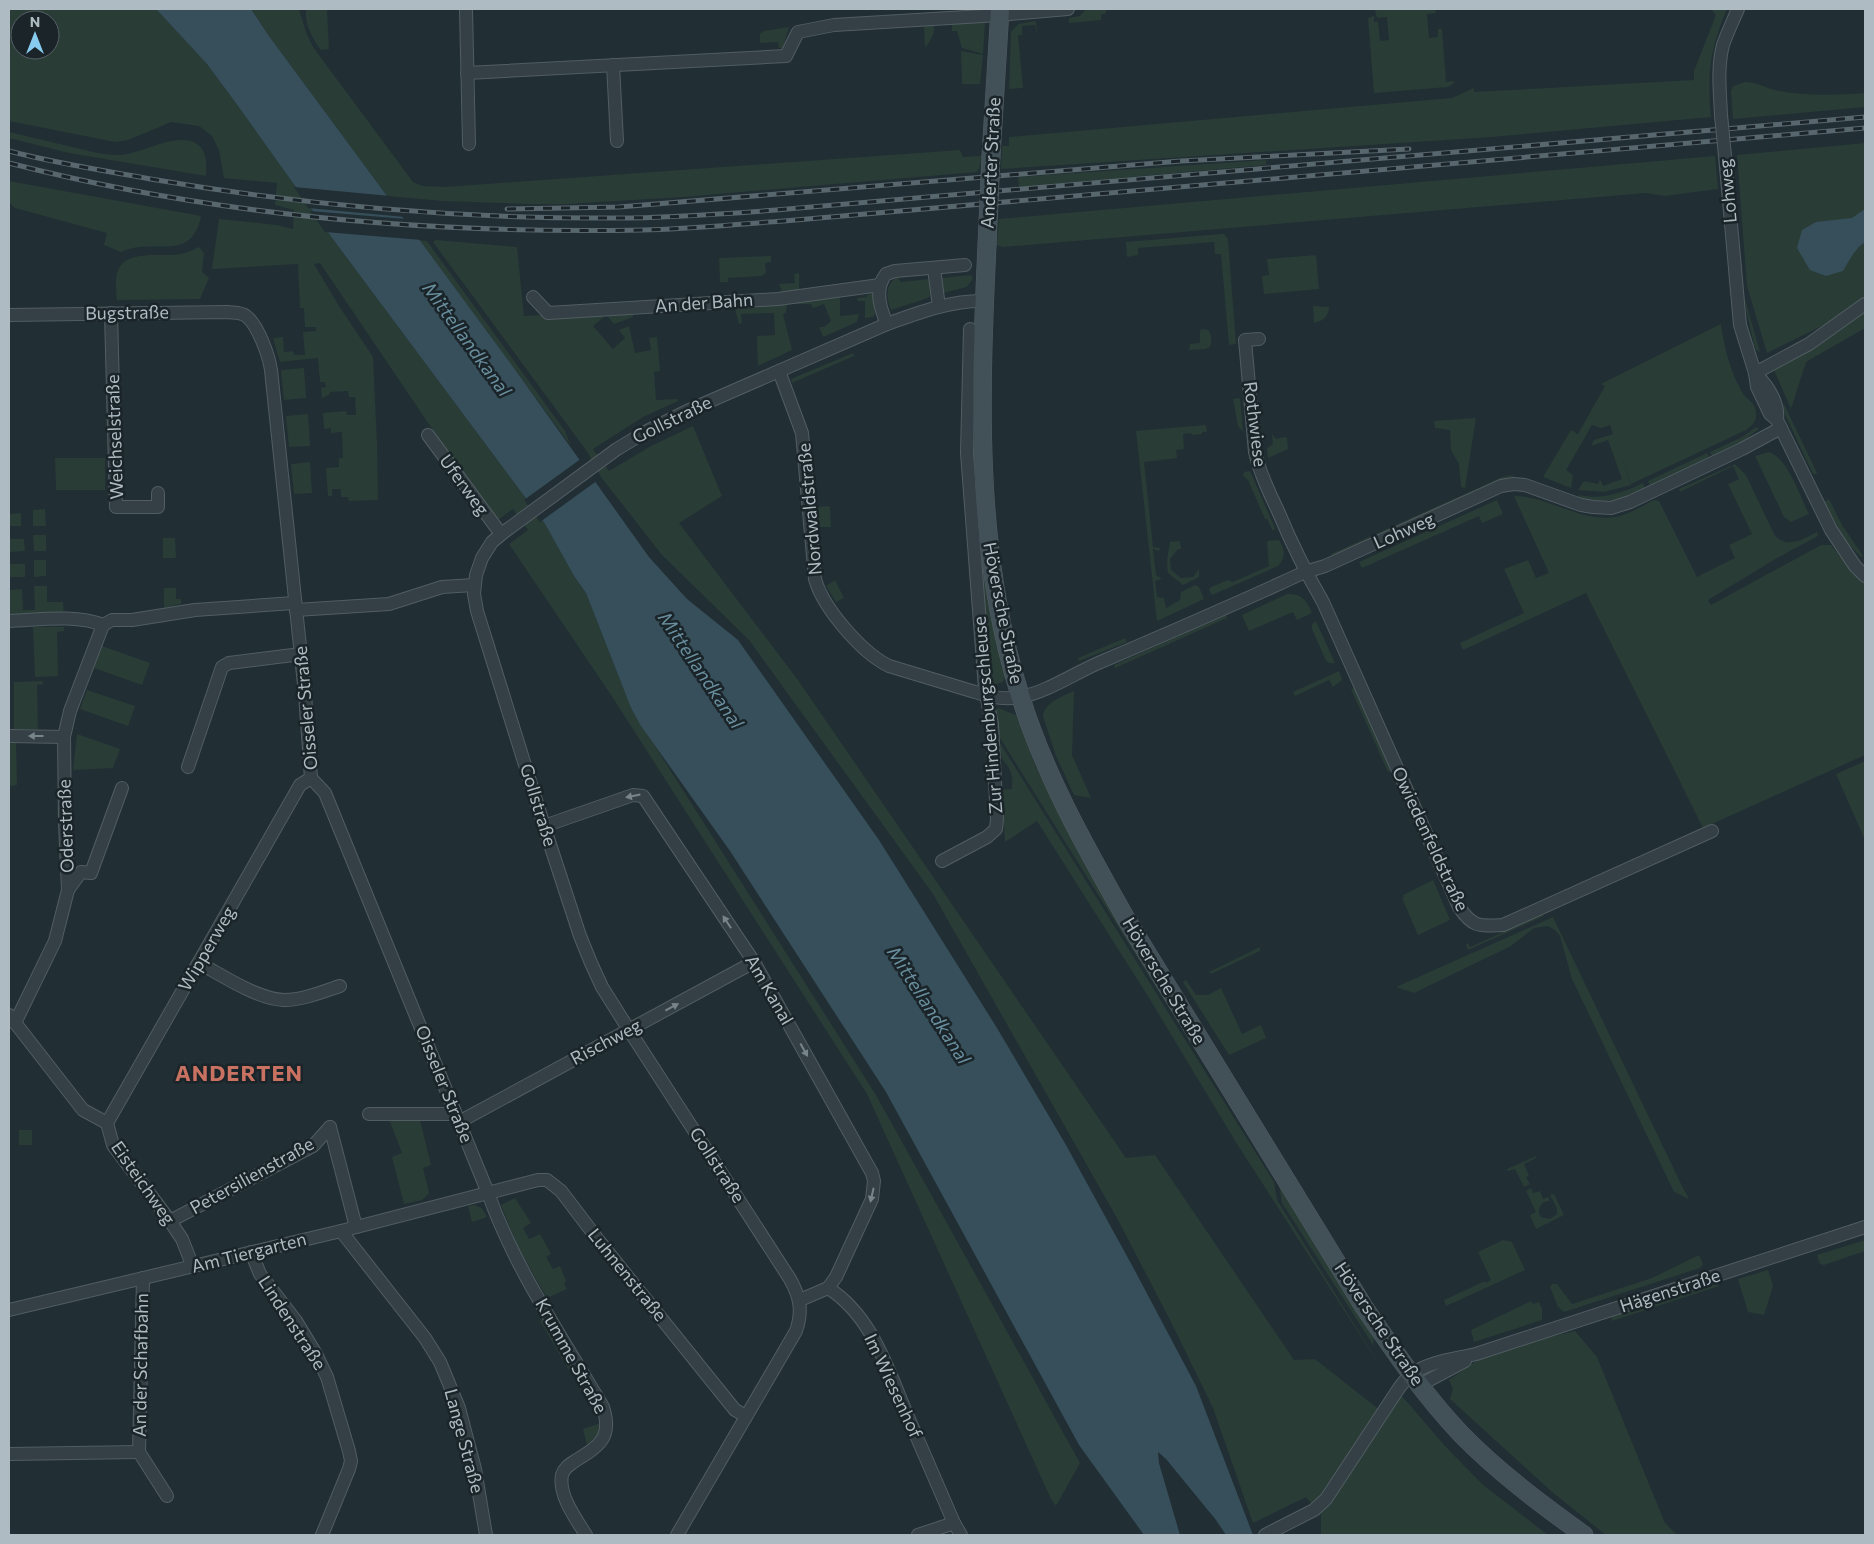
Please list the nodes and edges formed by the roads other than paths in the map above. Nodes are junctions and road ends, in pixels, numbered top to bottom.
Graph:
1 (466, 9) edge
2 (1068, 9) edge
3 (1738, 9) edge
4 (999, 12) edge
5 (612, 65) junction
6 (467, 73) junction
7 (617, 141) dead end
8 (469, 144) dead end
9 (965, 265) dead end
10 (934, 268) junction
11 (880, 285) junction
12 (533, 297) dead end
13 (984, 301) junction
14 (1865, 304) edge
15 (939, 307) junction
16 (111, 313) junction
17 (9, 315) edge
18 (244, 315) joint
19 (887, 324) junction
20 (977, 324) junction
21 (1259, 339) dead end
22 (778, 371) junction
23 (1755, 373) junction
24 (1779, 424) junction
25 (428, 435) dead end
26 (158, 494) dead end
27 (500, 534) junction
28 (1305, 572) junction
29 (1865, 576) edge
30 (474, 585) junction
31 (295, 606) junction
32 (9, 621) edge
33 (103, 625) junction
34 (301, 654) junction
35 (986, 696) junction
36 (1020, 697) junction
37 (9, 736) edge
38 (64, 737) junction
39 (188, 767) dead end
40 (311, 778) junction
41 (122, 788) dead end
42 (544, 826) junction
43 (1712, 831) dead end
44 (942, 861) dead end
45 (68, 890) junction
46 (199, 962) junction
47 (754, 962) junction
48 (340, 986) dead end
49 (12, 1019) edge
50 (629, 1030) junction
51 (369, 1114) dead end
52 (457, 1118) junction
53 (107, 1123) junction
54 (488, 1193) junction
55 (170, 1221) junction
56 (356, 1227) junction
57 (1865, 1227) edge
58 (341, 1231) junction
59 (251, 1252) junction
60 (193, 1267) junction
61 (143, 1278) junction
62 (828, 1288) junction
63 (800, 1300) junction
64 (9, 1310) edge
65 (1416, 1379) junction
66 (746, 1416) junction
67 (139, 1452) junction
68 (9, 1454) edge
69 (167, 1496) dead end
70 (954, 1523) junction
71 (322, 1535) edge
72 (486, 1535) edge
73 (586, 1535) edge
74 (677, 1535) edge
75 (918, 1535) edge
76 (961, 1535) edge
77 (1265, 1535) edge
78 (1584, 1535) edge

1 - 6 street
2 - 4 street
3 - 23 street, Lohweg, bridge
4 - 5 street
4 - 13 main road, Anderter Straße, bridge
5 - 6 street
5 - 7 street
6 - 8 street
9 - 10 street
10 - 11 street
10 - 15 street
11 - 12 street, An der Bahn
11 - 19 street
13 - 15 street, Gollstraße
13 - 20 main road, Anderter Straße
14 - 23 street
15 - 19 street, Gollstraße
16 - 17 street, Bugstraße
16 - 18 street, Bugstraße
16 - 26 street, Weichselstraße
18 - 31 street, Oisseler Straße
19 - 22 street, Gollstraße
20 - 35 street, Zur Hindenburgschleuse
20 - 36 main road, Höversche Straße
21 - 28 street, Rothwiese
22 - 27 street, Gollstraße
22 - 35 street, Nordwaldstraße
23 - 24 street, Lohweg
24 - 28 street, Lohweg
24 - 29 street
25 - 27 street, Uferweg
27 - 30 street, Gollstraße
28 - 36 street, Lohweg
28 - 43 street, Owiedenfeldstraße
30 - 31 street
30 - 42 street, Gollstraße
31 - 33 street
31 - 34 street, Oisseler Straße
32 - 33 street
33 - 38 street, Oderstraße
34 - 39 street
34 - 40 street, Oisseler Straße
35 - 36 street, Nordwaldstraße
35 - 44 street, Zur Hindenburgschleuse
36 - 65 main road, Höversche Straße
38 -> 37 street
38 - 45 street, Oderstraße
40 - 46 street, Wipperweg
40 - 52 street, Oisseler Straße
41 - 45 street
47 -> 42 street, Am Kanal
42 - 50 street, Gollstraße
45 - 49 street, Oderstraße
46 - 48 street
46 - 53 street, Wipperweg
50 -> 47 street, Rischweg
47 -> 62 street, Am Kanal
49 - 53 street, Eisteichweg
50 - 52 street, Rischweg
50 - 63 street, Gollstraße
51 - 52 street, Rischweg
52 - 54 street, Oisseler Straße
53 - 55 street, Eisteichweg
54 - 56 street, Am Tiergarten
54 - 66 street, Luhnenstraße
54 - 73 street, Krumme Straße
55 - 56 street, Petersilienstraße
55 - 60 street, Eisteichweg
56 - 58 street, Am Tiergarten
57 - 65 street, Hägenstraße
58 - 59 street, Am Tiergarten
58 - 72 street, Lange Straße
59 - 60 street, Am Tiergarten
59 - 71 street, Lindenstraße
60 - 61 street, Am Tiergarten
61 - 64 street, Am Tiergarten
61 - 67 street, An der Schafbahn
62 - 63 street
62 - 70 street, Im Wiesenhof
63 - 66 street
65 - 77 street
65 - 78 main road, Höversche Straße
66 - 74 street
67 - 68 street, An der Schafbahn
67 - 69 street, An der Schafbahn
70 - 75 street
70 - 76 street, Im Wiesenhof

